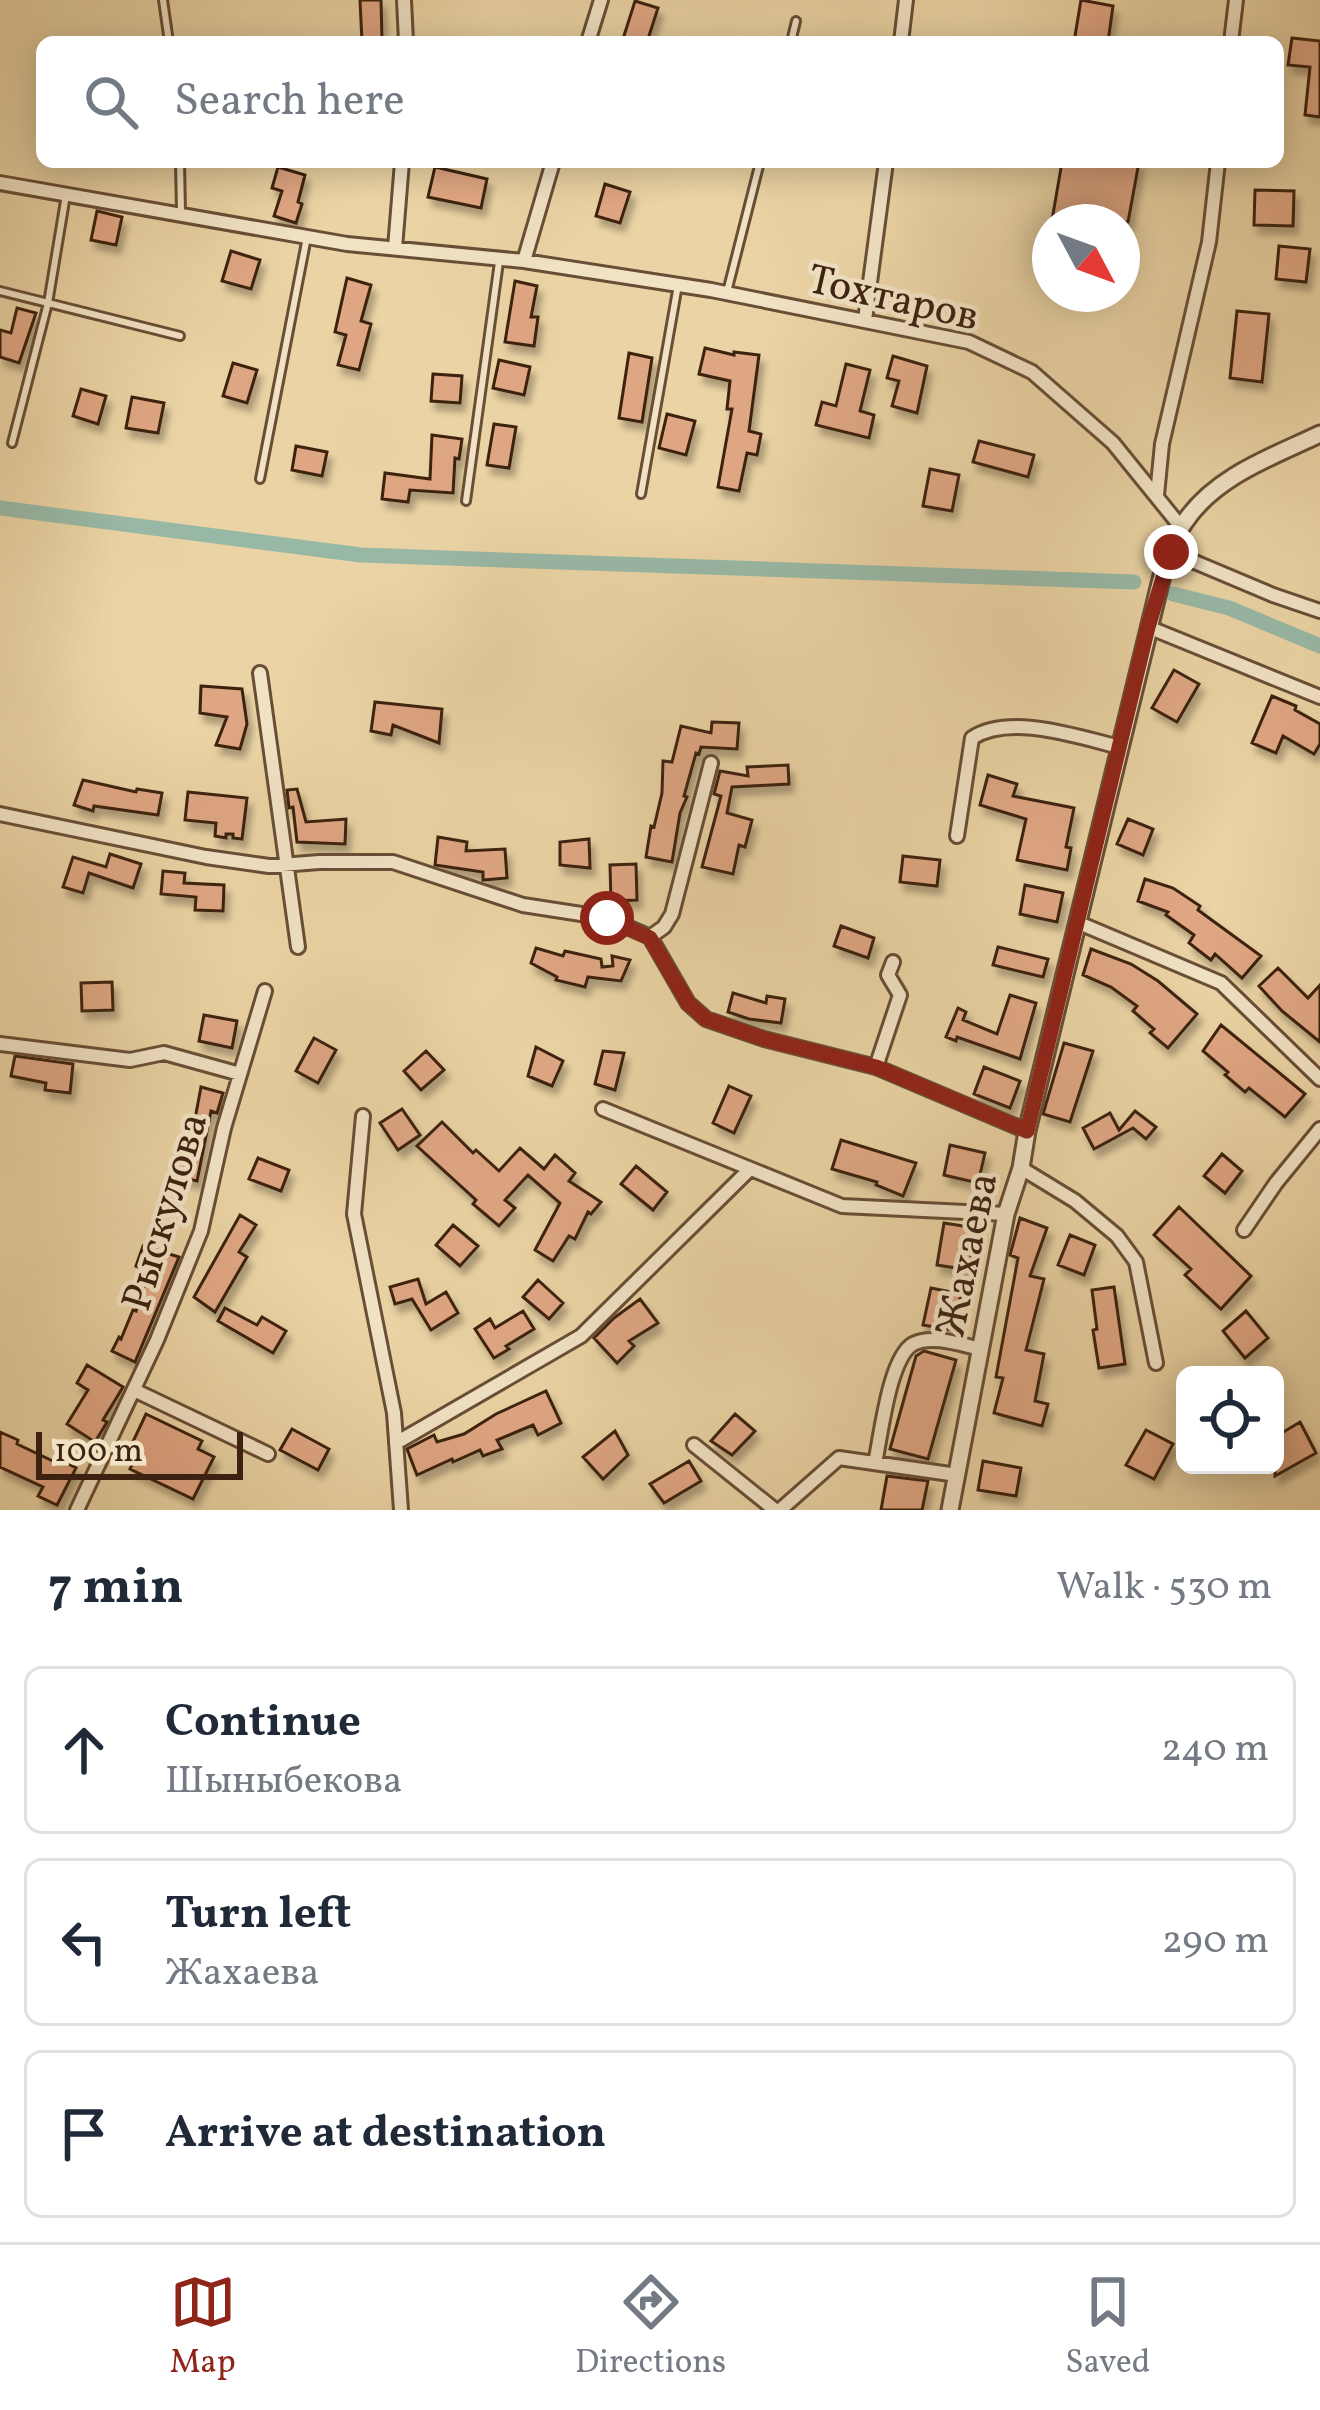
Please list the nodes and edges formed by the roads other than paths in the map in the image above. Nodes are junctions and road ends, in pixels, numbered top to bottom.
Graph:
1 (163, 0) edge
2 (404, 0) edge
3 (601, 0) edge
4 (906, 0) edge
5 (1236, 0) edge
6 (796, 21) dead end
7 (168, 36) edge
8 (406, 36) edge
9 (590, 36) edge
10 (792, 36) edge
11 (902, 36) edge
12 (1232, 36) edge
13 (180, 168) edge
14 (402, 168) edge
15 (551, 168) edge
16 (758, 168) edge
17 (885, 168) edge
18 (1217, 168) edge
19 (0, 183) edge
20 (67, 195) junction
21 (181, 216) junction
22 (307, 237) junction
23 (395, 248) junction
24 (500, 259) junction
25 (524, 261) junction
26 (678, 285) junction
27 (0, 291) edge
28 (727, 293) junction
29 (48, 303) junction
30 (865, 320) junction
31 (180, 336) dead end
32 (1320, 434) edge
33 (12, 443) dead end
34 (260, 479) dead end
35 (640, 494) dead end
36 (1157, 495) junction
37 (466, 501) dead end
38 (1181, 526) junction
39 (1167, 560) junction
40 (1320, 611) edge
41 (1149, 623) junction
42 (260, 673) dead end
43 (1320, 697) edge
44 (1120, 747) junction
45 (711, 763) dead end
46 (0, 814) edge
47 (956, 836) dead end
48 (287, 864) junction
49 (1079, 923) junction
50 (650, 938) junction
51 (298, 947) dead end
52 (893, 962) dead end
53 (265, 991) dead end
54 (0, 1044) edge
55 (876, 1067) junction
56 (240, 1074) junction
57 (1320, 1079) edge
58 (603, 1109) dead end
59 (363, 1116) dead end
60 (1320, 1129) edge
61 (1027, 1131) junction
62 (1021, 1168) junction
63 (750, 1169) junction
64 (1006, 1214) junction
65 (1244, 1230) dead end
66 (981, 1349) junction
67 (1156, 1363) dead end
68 (134, 1390) junction
69 (396, 1443) junction
70 (694, 1445) dead end
71 (268, 1454) dead end
72 (874, 1463) junction
73 (957, 1475) junction
74 (77, 1510) edge
75 (401, 1510) edge
76 (778, 1510) edge
77 (950, 1510) edge

1 - 7 lane
2 - 8 street
3 - 9 street
4 - 11 street
5 - 12 street
6 - 10 lane
13 - 21 lane
14 - 23 street
15 - 25 street
16 - 28 lane
17 - 30 street
18 - 36 street
19 - 20 street, Тохтаров
20 - 21 street, Тохтаров
20 - 29 lane
21 - 22 street, Тохтаров
22 - 23 street, Тохтаров
22 - 34 lane
23 - 24 street, Тохтаров
24 - 25 street, Тохтаров
24 - 37 lane
25 - 26 street, Тохтаров
26 - 28 street, Тохтаров
26 - 35 lane
27 - 29 lane
28 - 30 street, Тохтаров
29 - 31 lane
29 - 33 lane
30 - 36 street, Тохтаров
32 - 38 street
36 - 38 street, Тохтаров
38 - 39 street, Жахаева
39 - 40 street
39 - 41 street, Жахаева
41 - 43 street
41 - 44 street, Жахаева
42 - 48 street
44 - 47 street
44 - 49 street, Жахаева
45 - 50 street
46 - 48 street
48 - 50 street
48 - 51 street
49 - 57 street
49 - 61 street, Жахаева
50 - 55 street
52 - 55 street
53 - 56 street, Рыскулова
54 - 56 street
55 - 61 street
56 - 68 street, Рыскулова
58 - 63 street
59 - 69 street
60 - 65 street
61 - 62 street, Жахаева
62 - 64 street, Жахаева
62 - 67 street
63 - 64 street
63 - 69 street
64 - 66 street, Жахаева
66 - 72 street
66 - 73 street, Жахаева
68 - 71 street
68 - 74 street, Рыскулова
69 - 75 street
70 - 76 street
72 - 73 street
72 - 76 street
73 - 77 street, Жахаева

